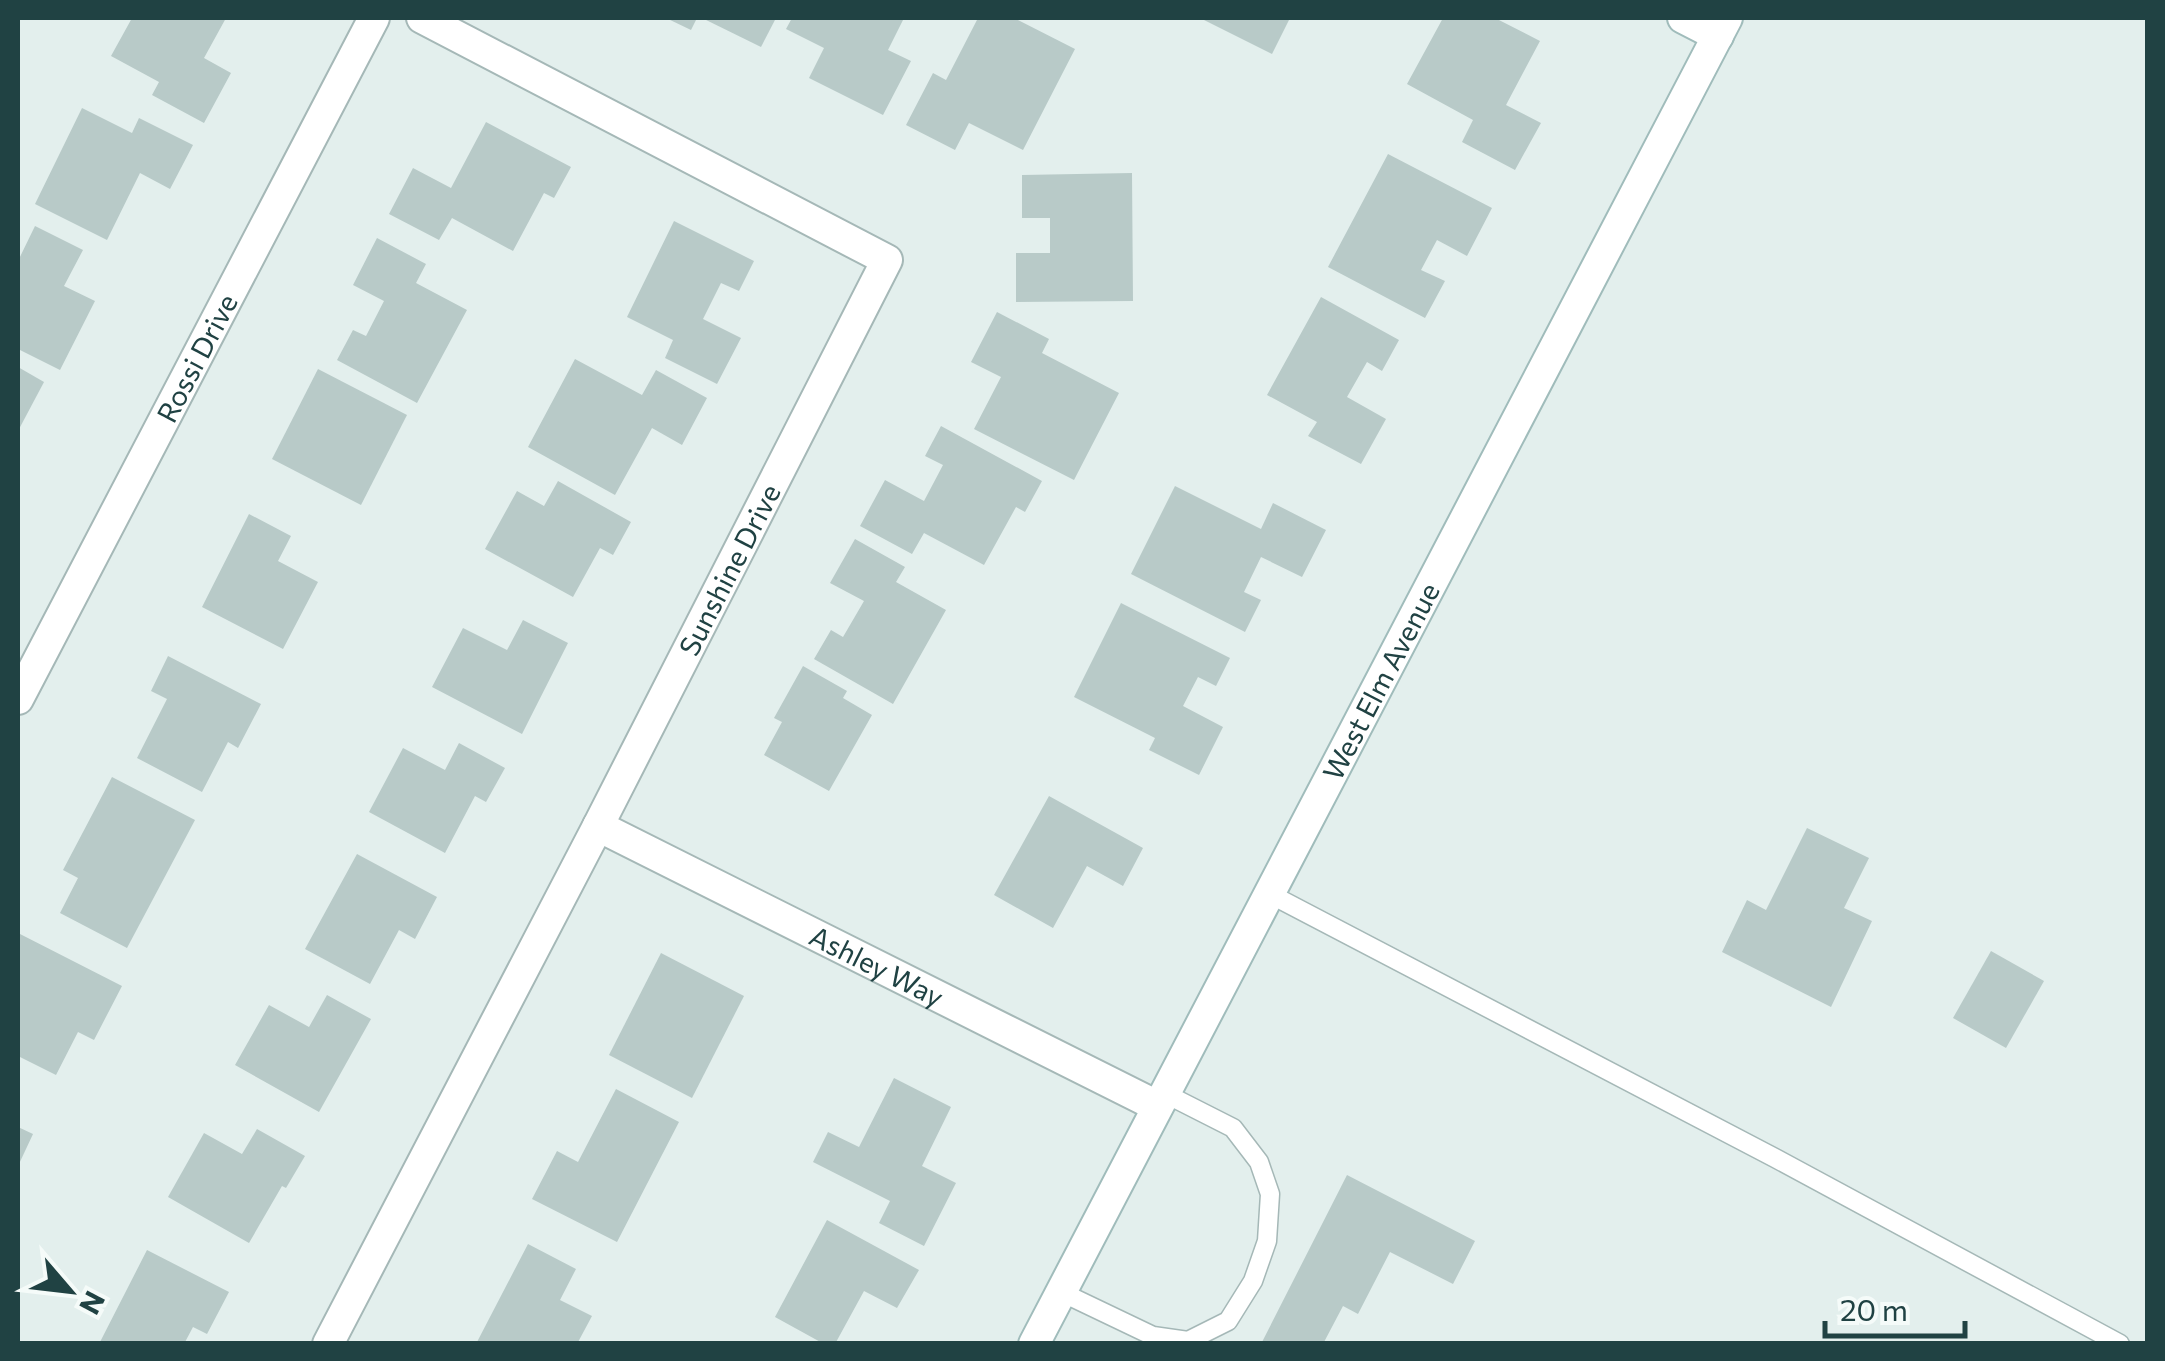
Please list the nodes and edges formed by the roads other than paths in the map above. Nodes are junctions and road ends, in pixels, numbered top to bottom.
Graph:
1 (374, 18) edge
2 (422, 18) edge
3 (1683, 18) edge
4 (1723, 26) edge
5 (18, 699) edge
6 (598, 826) junction
7 (1268, 893) junction
8 (1160, 1100) junction
9 (1061, 1292) junction
10 (328, 1344) edge
11 (1034, 1344) edge
12 (2120, 1344) edge

1 - 5 street, Rossi Drive
2 - 6 street, Sunshine Drive
3 - 4 street
4 - 7 street, West Elm Avenue
6 - 8 street, Ashley Way
6 - 10 street, Sunshine Drive
7 - 8 street, West Elm Avenue
7 - 12 lane
8 - 9 street, West Elm Avenue
8 - 9 lane
9 - 11 street, West Elm Avenue

